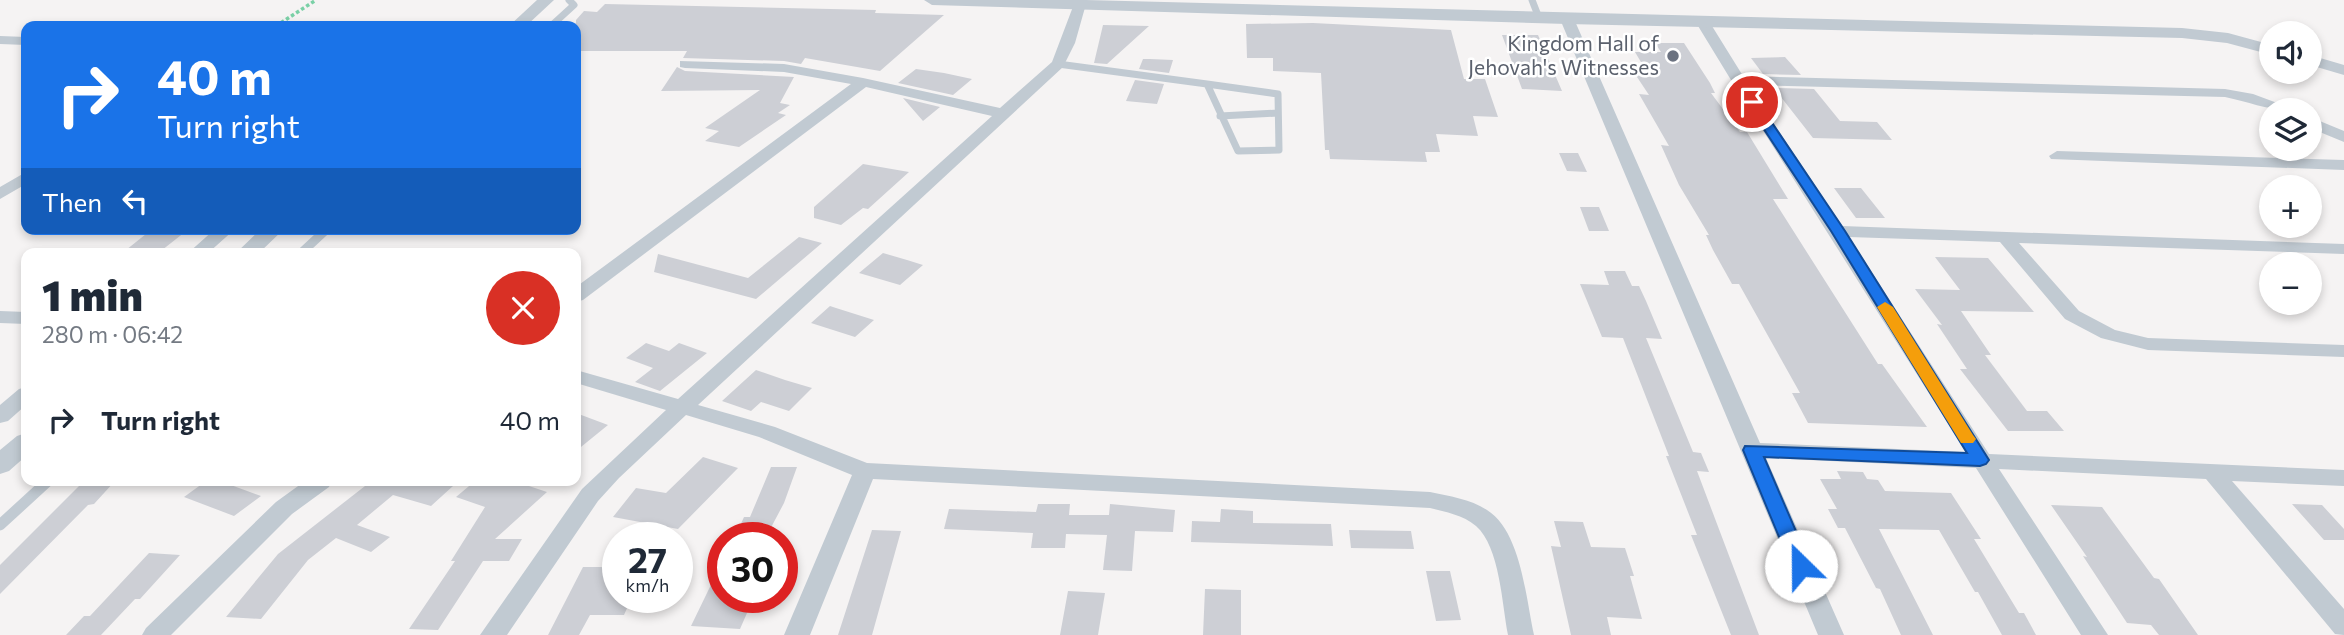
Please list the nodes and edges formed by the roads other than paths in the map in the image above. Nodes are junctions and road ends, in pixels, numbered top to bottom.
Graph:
1 (546, 0) edge
2 (569, 0) edge
3 (932, 0) edge
4 (1532, 0) edge
5 (1080, 4) junction
6 (1539, 18) junction
7 (1567, 19) junction
8 (523, 21) edge
9 (556, 21) edge
10 (1702, 21) junction
11 (0, 40) edge
12 (21, 41) edge
13 (2259, 46) edge
14 (2322, 63) edge
15 (685, 64) dead end
16 (1058, 64) junction
17 (2344, 69) edge
18 (1738, 80) junction
19 (863, 82) junction
20 (1207, 84) junction
21 (2259, 101) edge
22 (1278, 113) junction
23 (1005, 114) junction
24 (1220, 116) junction
25 (2322, 127) edge
26 (2344, 137) edge
27 (2057, 156) dead end
28 (2344, 165) edge
29 (21, 180) edge
30 (0, 194) edge
31 (1838, 231) junction
32 (219, 235) edge
33 (267, 235) edge
34 (321, 235) edge
35 (2005, 237) junction
36 (203, 248) edge
37 (253, 248) edge
38 (306, 248) edge
39 (2344, 249) edge
40 (581, 292) edge
41 (0, 317) edge
42 (21, 318) edge
43 (2344, 351) edge
44 (581, 377) edge
45 (21, 398) edge
46 (682, 405) junction
47 (0, 416) edge
48 (21, 446) edge
49 (1752, 450) junction
50 (1980, 460) junction
51 (0, 465) edge
52 (865, 471) junction
53 (2212, 472) junction
54 (2344, 478) edge
55 (43, 486) edge
56 (314, 486) edge
57 (0, 525) edge
58 (2344, 627) edge
59 (155, 635) edge
60 (493, 635) edge
61 (797, 635) edge
62 (1521, 635) edge
63 (1830, 635) edge
64 (2095, 635) edge

1 - 8 street
2 - 9 lane
3 - 5 street
4 - 6 lane
5 - 6 street
5 - 16 street
6 - 7 street
7 - 10 street
7 - 49 street
10 - 13 street
10 - 18 street
11 - 12 street
14 - 17 street
15 - 19 street
16 - 20 lane
16 - 23 street
18 - 21 street
18 - 31 street
19 - 23 street
19 - 40 street
20 - 22 lane
20 - 24 lane
22 - 24 lane
22 - 24 lane
23 - 46 street
25 - 26 street
27 - 28 street
29 - 30 street
31 - 35 street
31 - 50 street
32 - 36 street
33 - 37 street
34 - 38 lane
35 - 39 street
35 - 43 street
41 - 42 street
44 - 46 street
45 - 47 street
46 - 52 street
46 - 60 street
48 - 51 street
49 - 50 street
49 - 63 street
50 - 53 street
50 - 64 street
52 - 61 street
52 - 62 street
53 - 54 street
53 - 58 street
55 - 57 lane
56 - 59 street

